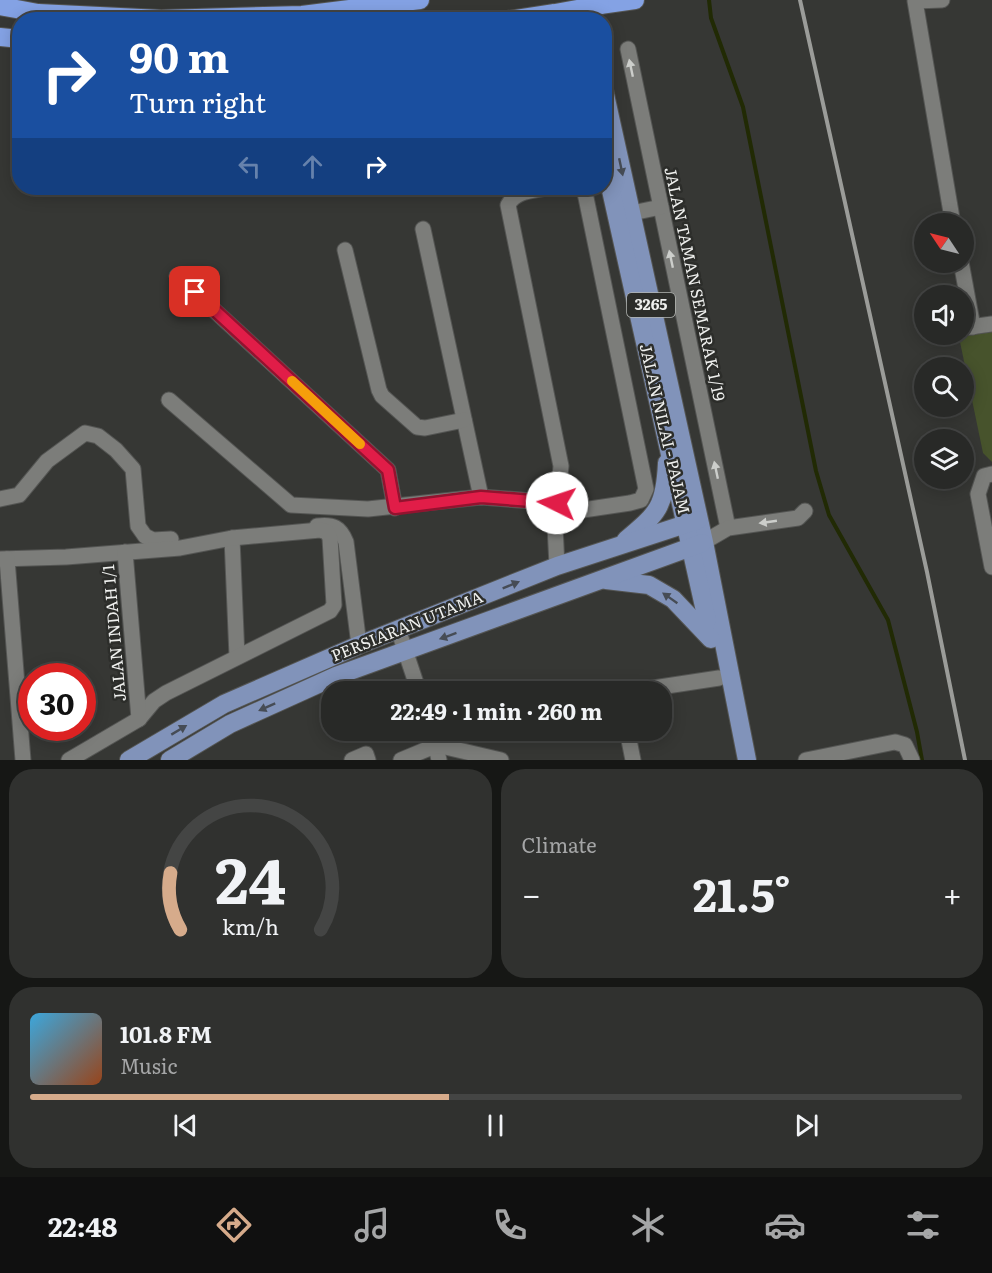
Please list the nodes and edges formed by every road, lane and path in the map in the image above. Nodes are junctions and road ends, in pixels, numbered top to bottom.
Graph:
1 (420, 0) edge
2 (635, 0) edge
3 (942, 0) edge
4 (915, 1) edge
5 (0, 6) edge
6 (562, 6) edge
7 (591, 8) edge
8 (33, 12) edge
9 (326, 12) edge
10 (539, 12) edge
11 (628, 49) dead end
12 (612, 125) edge
13 (612, 194) edge
14 (517, 195) edge
15 (585, 195) edge
16 (660, 207) junction
17 (632, 213) junction
18 (951, 213) edge
19 (423, 230) dead end
20 (345, 250) dead end
21 (177, 276) dead end
22 (992, 324) edge
23 (974, 327) edge
24 (169, 400) dead end
25 (464, 420) junction
26 (668, 441) junction
27 (988, 475) edge
28 (481, 497) junction
29 (0, 499) edge
30 (395, 508) junction
31 (557, 508) junction
32 (804, 511) dead end
33 (692, 522) junction
34 (728, 528) junction
35 (232, 538) junction
36 (697, 544) junction
37 (620, 545) junction
38 (125, 552) junction
39 (4, 559) edge
40 (557, 566) junction
41 (992, 567) edge
42 (602, 580) junction
43 (398, 629) junction
44 (711, 639) junction
45 (359, 645) junction
46 (405, 651) junction
47 (237, 657) junction
48 (719, 678) junction
49 (415, 681) edge
50 (672, 685) edge
51 (139, 719) junction
52 (436, 745) edge
53 (23, 760) edge
54 (69, 760) edge
55 (129, 760) edge
56 (170, 760) edge
57 (352, 760) edge
58 (368, 760) edge
59 (401, 760) edge
60 (501, 760) edge
61 (736, 760) edge
62 (747, 760) edge
63 (806, 760) edge
64 (912, 760) edge

1 - 9 highway
2 - 7 highway
3 - 4 street
4 - 18 street
5 - 8 highway
6 - 7 highway, bridge
6 - 10 highway
16 -> 11 street, JALAN TAMAN SEMARAK 1/19
12 -> 17 main road, JALAN NILAI - PAJAM / 3265
13 - 26 main road, JALAN NILAI - PAJAM / 3265
14 - 31 street
15 - 31 street
16 - 17 street
34 -> 16 street, JALAN TAMAN SEMARAK 1/19
17 - 33 main road, JALAN NILAI - PAJAM / 3265
19 - 25 street
20 - 25 street
21 - 30 street
22 - 23 street
24 - 30 street
25 - 28 street
26 - 33 main road, JALAN NILAI - PAJAM / 3265
26 - 37 main road
27 - 41 street
28 - 30 street
28 - 31 street
29 - 45 street
31 - 40 street
32 -> 34 street
33 - 34 street
33 - 36 main road, 3265
33 - 37 main road, PERSIARAN UTAMA
34 - 36 street
35 - 38 street
35 - 47 street
35 - 47 street
36 - 42 main road, PERSIARAN UTAMA
36 - 44 main road, 3265
36 - 62 main road, 3265
37 - 40 main road, PERSIARAN UTAMA
38 - 39 street
38 - 51 street, JALAN INDAH 1/1
39 - 53 street
43 -> 40 main road, PERSIARAN UTAMA
44 -> 42 main road
42 -> 46 main road, PERSIARAN UTAMA
43 - 45 main road, PERSIARAN UTAMA
43 - 46 street
44 - 48 main road, 3265
55 -> 45 main road, PERSIARAN UTAMA
46 - 49 street
46 -> 56 main road, PERSIARAN UTAMA
47 - 51 street
48 - 50 street
48 - 61 main road, 3265
51 - 54 street, JALAN INDAH 1/1
52 - 59 street
52 - 60 street
57 - 58 street
63 - 64 street

